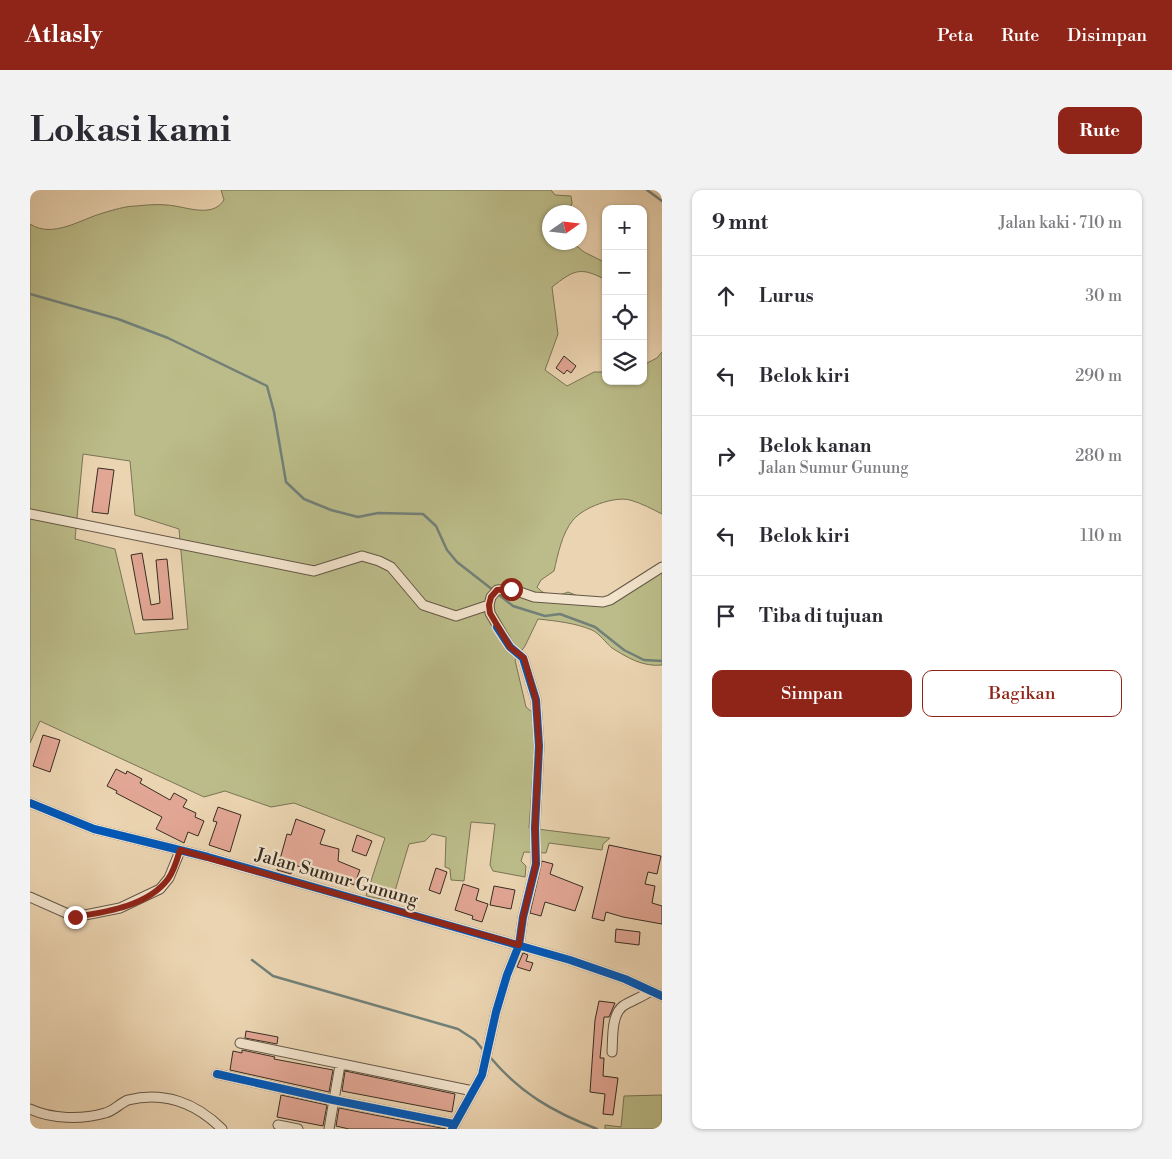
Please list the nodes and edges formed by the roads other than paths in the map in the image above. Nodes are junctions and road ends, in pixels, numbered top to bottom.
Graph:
1 (30, 514) edge
2 (662, 566) edge
3 (492, 598) junction
4 (30, 803) edge
5 (180, 850) junction
6 (30, 897) edge
7 (519, 945) junction
8 (651, 991) junction
9 (662, 996) edge
10 (240, 1043) dead end
11 (612, 1052) dead end
12 (340, 1065) junction
13 (217, 1074) dead end
14 (473, 1091) junction
15 (333, 1100) junction
16 (30, 1109) edge
17 (278, 1125) dead end
18 (453, 1127) edge
19 (222, 1129) edge
20 (298, 1129) edge
21 (329, 1129) edge

1 - 3 street
2 - 3 street
3 - 7 street
4 - 5 street, Jalan Sumur Gunung
5 - 6 street
5 - 7 street, Jalan Sumur Gunung
7 - 8 street, Jalan Sumur Gunung
7 - 14 street
8 - 9 street, Jalan Sumur Gunung
8 - 11 street
10 - 12 street
12 - 14 street
12 - 15 street
13 - 15 street
14 - 18 street
15 - 18 street
15 - 21 street
16 - 19 street
17 - 20 street

